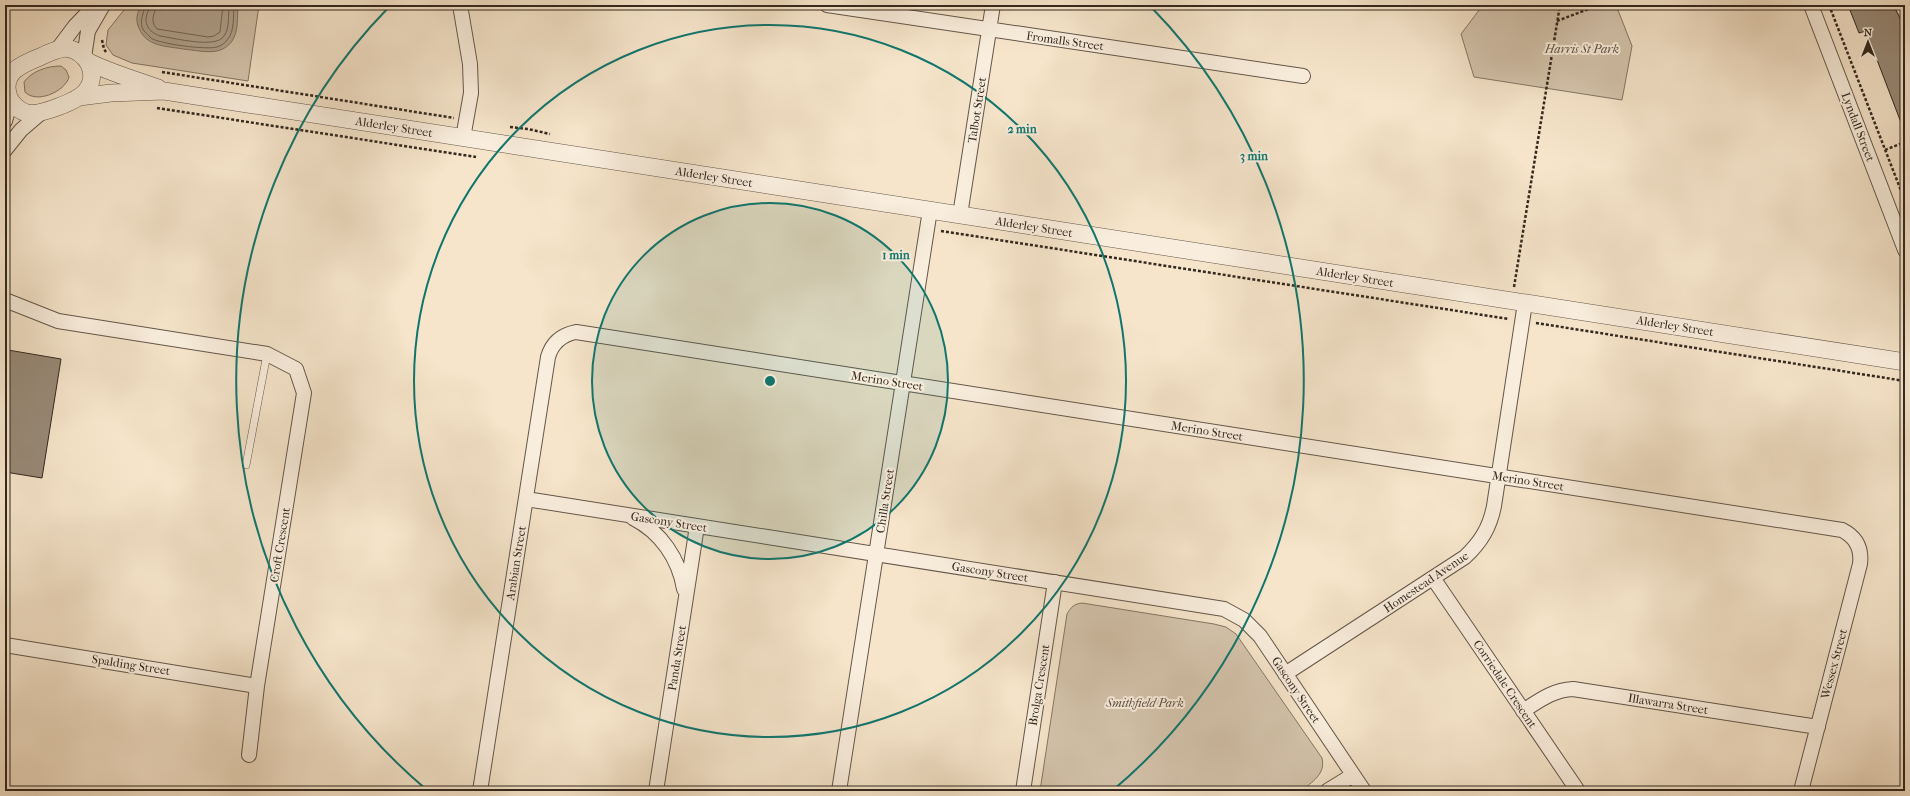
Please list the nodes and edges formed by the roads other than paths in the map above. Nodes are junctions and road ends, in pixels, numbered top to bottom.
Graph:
1 (95, 5) edge
2 (103, 5) edge
3 (460, 5) edge
4 (828, 5) edge
5 (993, 5) edge
6 (1811, 5) edge
7 (1898, 5) edge
8 (1905, 18) edge
9 (989, 30) junction
10 (56, 50) junction
11 (35, 58) junction
12 (5, 59) edge
13 (86, 59) junction
14 (1303, 76) dead end
15 (164, 91) junction
16 (7, 93) edge
17 (79, 97) junction
18 (42, 112) junction
19 (5, 121) edge
20 (463, 138) junction
21 (5, 150) edge
22 (930, 210) junction
23 (960, 215) junction
24 (1905, 250) edge
25 (5, 300) edge
26 (1518, 302) junction
27 (560, 338) joint
28 (267, 354) junction
29 (1905, 362) edge
30 (903, 383) junction
31 (246, 465) dead end
32 (1499, 476) junction
33 (526, 499) junction
34 (625, 515) junction
35 (697, 526) junction
36 (1854, 538) joint
37 (876, 554) junction
38 (1433, 578) junction
39 (1055, 582) junction
40 (685, 602) junction
41 (5, 645) edge
42 (1285, 674) junction
43 (257, 686) junction
44 (1523, 711) junction
45 (1818, 727) junction
46 (249, 755) dead end
47 (1353, 775) junction
48 (1023, 790) edge
49 (480, 791) edge
50 (656, 791) edge
51 (839, 791) edge
52 (1327, 791) edge
53 (1364, 791) edge
54 (1578, 791) edge
55 (1801, 791) edge

1 - 10 street
2 - 13 street
3 - 20 street
4 - 9 street, Fromalls Street
5 - 9 street, Talbot Street
6 - 24 street, Lyndall Street
7 - 8 lane
9 - 14 street, Fromalls Street
9 - 23 street, Talbot Street
10 - 11 street
10 - 13 street
11 - 12 street
11 - 16 street
13 - 15 street, Alderley Street
13 - 17 street
15 - 17 street, Alderley Street
15 - 20 street, Alderley Street
16 - 18 street
16 - 19 street
17 - 18 street
18 - 21 street
20 - 22 street, Alderley Street
22 - 23 street, Alderley Street
22 - 30 street, Chilla Street
23 - 26 street, Alderley Street
25 - 28 street, Croft Crescent
26 - 29 street, Alderley Street
26 - 32 street, Homestead Avenue
27 - 30 street, Merino Street
27 - 33 street, Arabian Street
28 - 31 lane
28 - 43 street, Croft Crescent
30 - 32 street, Merino Street
30 - 37 street, Chilla Street
32 - 36 street, Merino Street
32 - 38 street, Homestead Avenue
33 - 34 street, Gascony Street
33 - 49 street, Arabian Street
34 - 35 street, Gascony Street
34 - 40 street
35 - 37 street, Gascony Street
35 - 40 street, Panda Street
36 - 45 street, Wessex Street
37 - 39 street, Gascony Street
37 - 51 street, Chilla Street
38 - 42 street, Homestead Avenue
38 - 44 street, Corriedale Crescent
39 - 42 street, Gascony Street
39 - 48 street, Brolga Crescent
40 - 50 street, Panda Street
41 - 43 street, Spalding Street
42 - 47 street, Gascony Street
43 - 46 street, Croft Crescent
44 - 45 street, Illawarra Street
44 - 54 street, Corriedale Crescent
45 - 55 street, Wessex Street
47 - 52 street
47 - 53 street, Gascony Street

